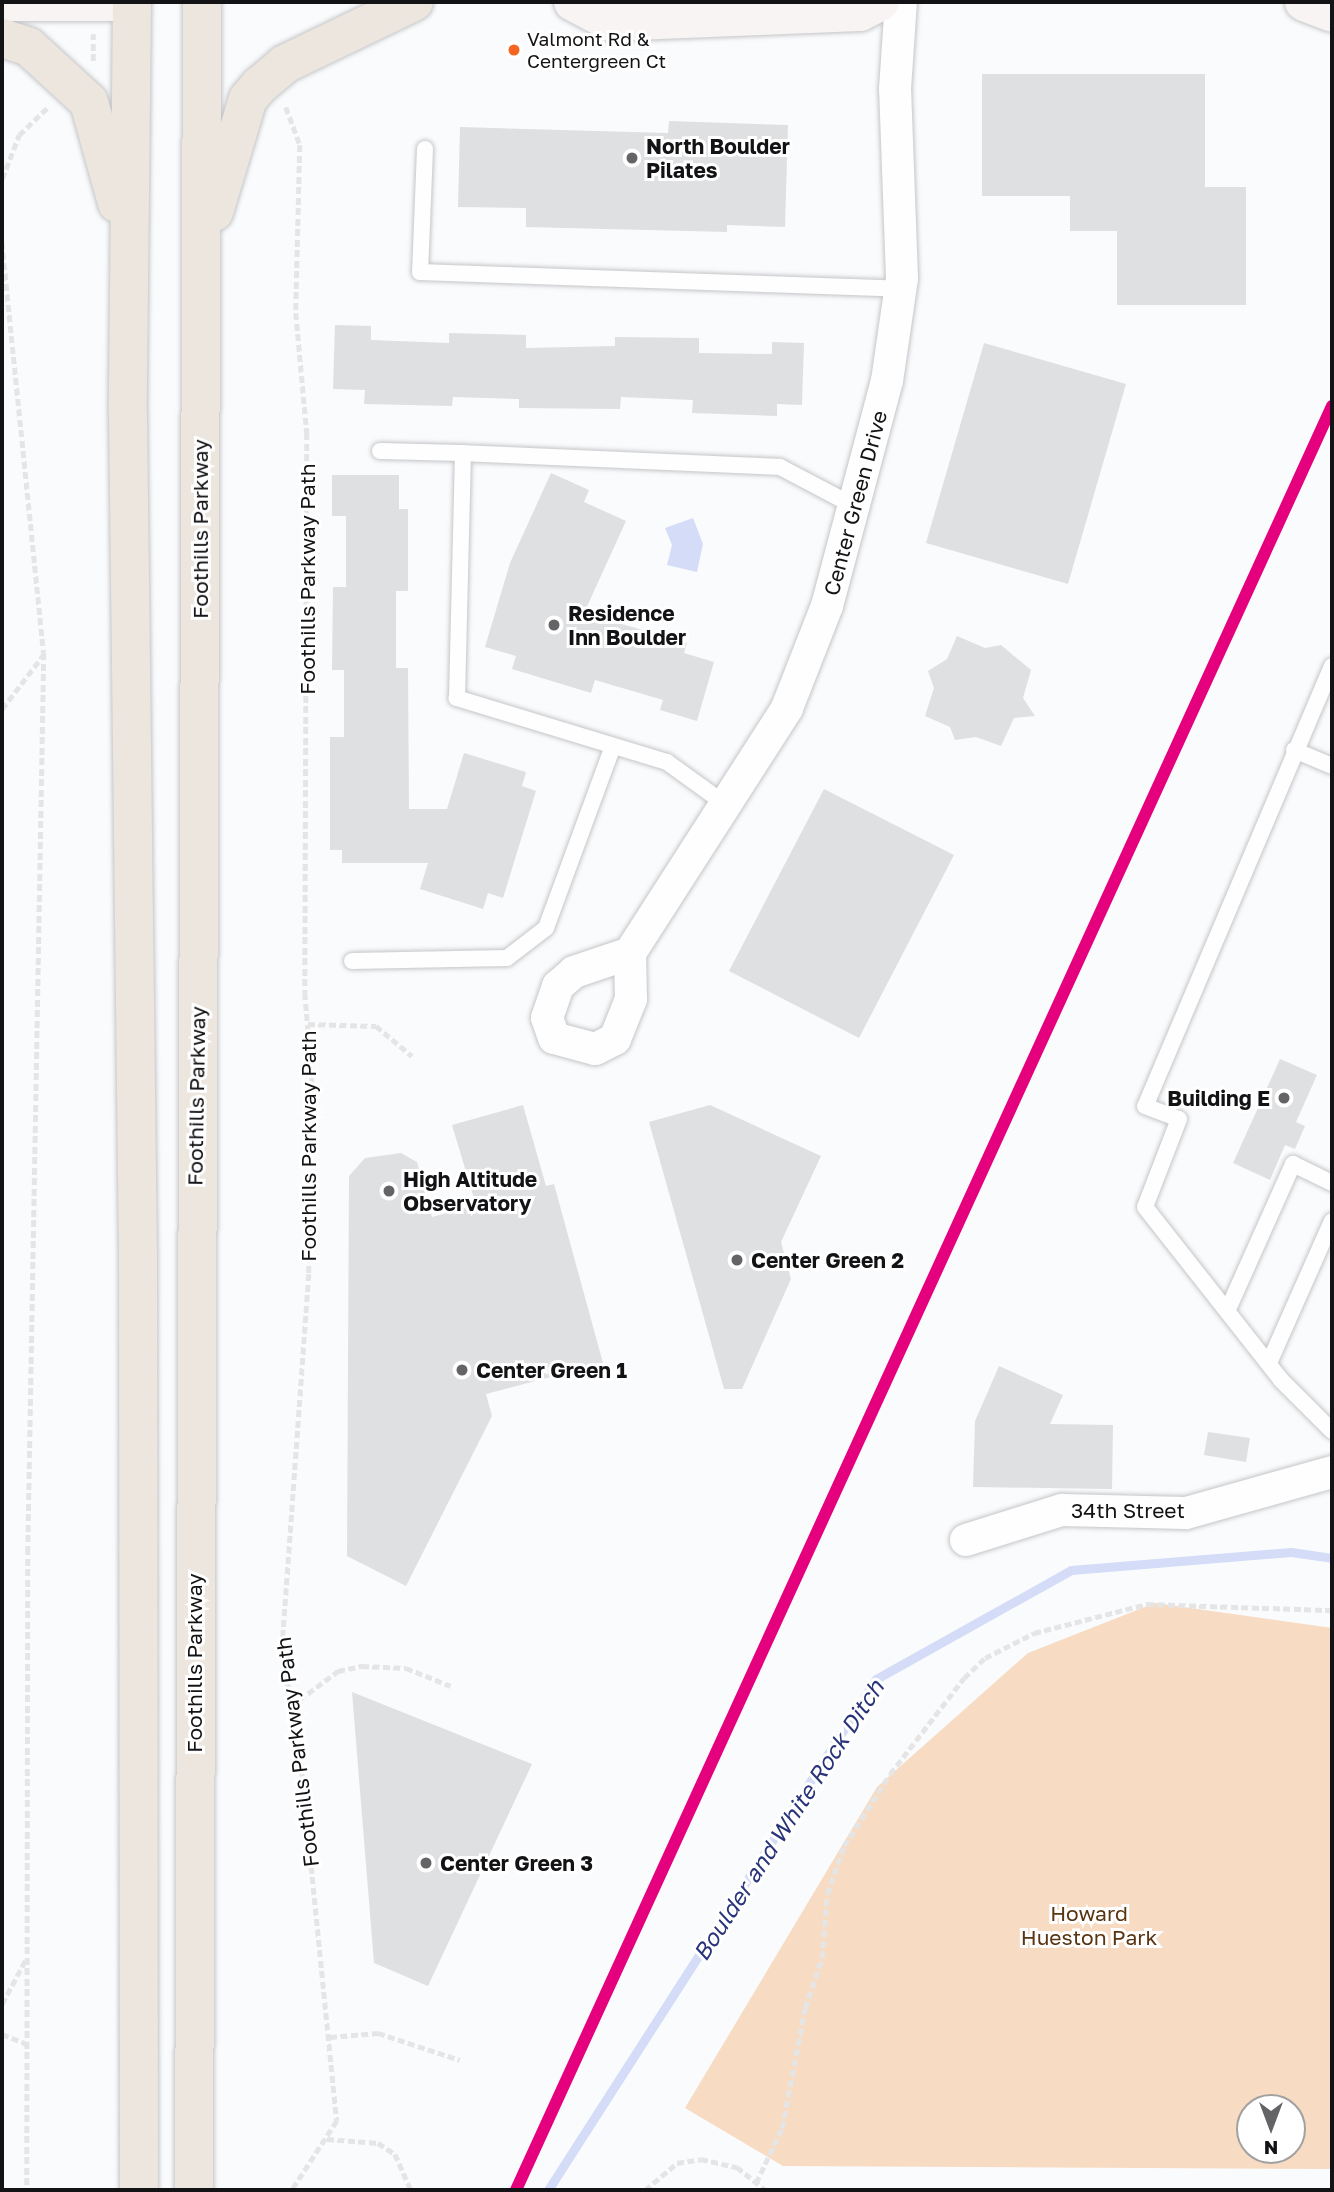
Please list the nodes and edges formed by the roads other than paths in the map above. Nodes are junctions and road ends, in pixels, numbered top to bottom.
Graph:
1 (2, 2) edge
2 (130, 2) edge
3 (202, 2) edge
4 (415, 2) edge
5 (573, 2) edge
6 (880, 2) edge
7 (901, 2) edge
8 (1304, 2) edge
9 (610, 12) edge
10 (1332, 13) edge
11 (2, 38) edge
12 (425, 149) dead end
13 (203, 248) junction
14 (129, 249) junction
15 (901, 289) junction
16 (380, 451) dead end
17 (463, 453) junction
18 (854, 506) junction
19 (1332, 666) edge
20 (613, 746) junction
21 (1294, 750) junction
22 (1332, 766) edge
23 (728, 806) junction
24 (629, 953) dead end
25 (352, 961) dead end
26 (1332, 1183) edge
27 (1332, 1221) edge
28 (1228, 1307) junction
29 (1269, 1363) junction
30 (1332, 1431) edge
31 (1332, 1472) edge
32 (966, 1540) dead end
33 (139, 2190) edge
34 (194, 2190) edge

1 - 2 main road
2 - 14 highway
3 - 13 highway, Foothills Parkway
4 - 13 highway
5 - 9 main road
6 - 9 main road
7 - 15 street, Center Green Drive
8 - 10 main road
11 - 14 highway
12 - 15 lane
13 - 34 highway, Foothills Parkway
14 - 33 highway
15 - 18 street, Center Green Drive
16 - 17 lane
17 - 18 lane
17 - 20 lane
18 - 23 street, Center Green Drive
19 - 21 lane
20 - 23 lane
20 - 25 lane
21 - 22 lane
21 - 28 lane
23 - 24 street, Center Green Drive
26 - 28 lane
27 - 29 lane
28 - 29 lane
29 - 30 lane
31 - 32 street, 34th Street

